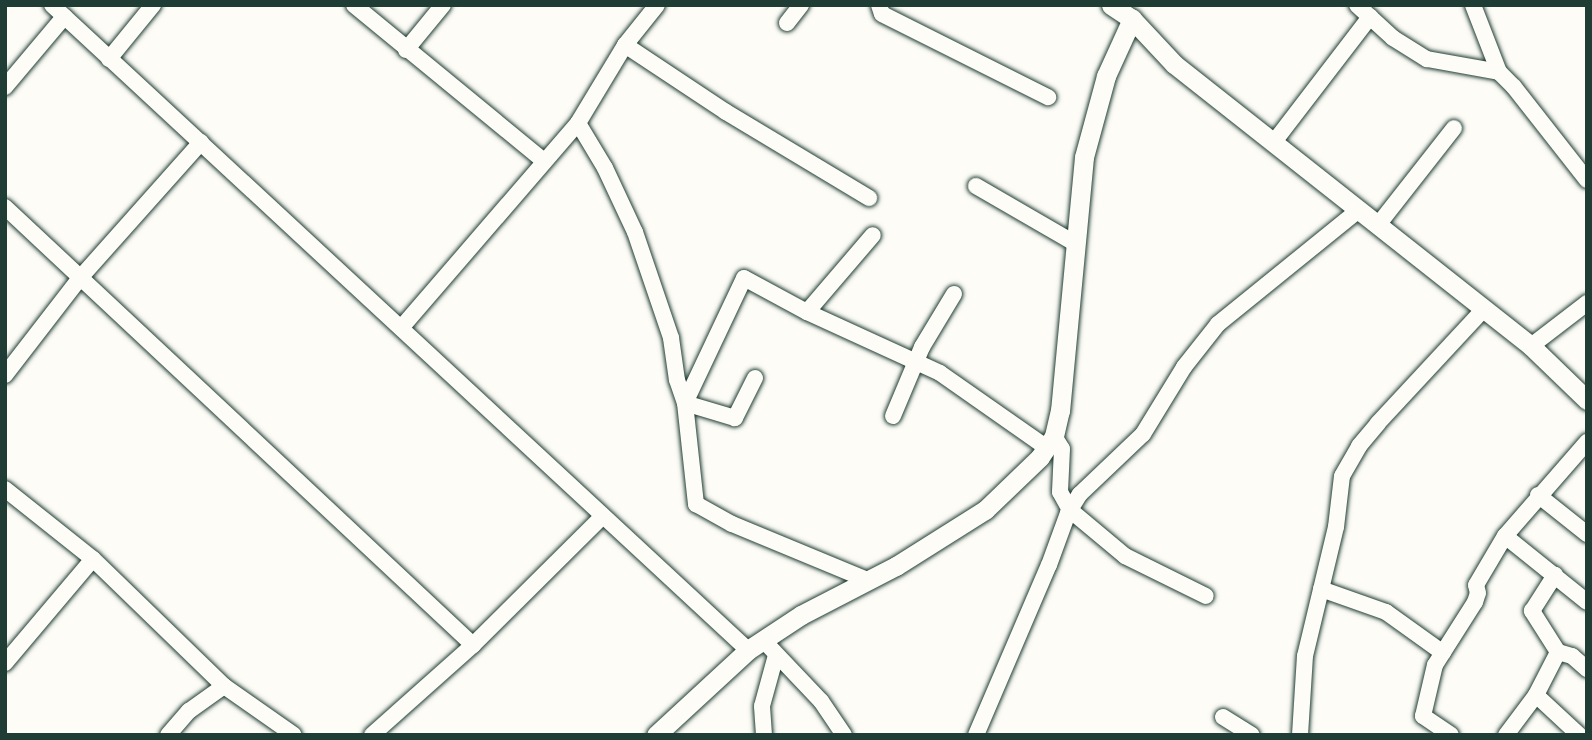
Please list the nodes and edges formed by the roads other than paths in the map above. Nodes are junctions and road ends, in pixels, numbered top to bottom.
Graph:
1 (52, 5) edge
2 (153, 5) edge
3 (354, 5) edge
4 (443, 5) edge
5 (657, 5) edge
6 (801, 5) edge
7 (879, 5) edge
8 (1111, 5) edge
9 (1357, 5) edge
10 (1472, 5) edge
11 (64, 17) junction
12 (1370, 18) junction
13 (1132, 19) junction
14 (787, 23) dead end
15 (625, 45) junction
16 (406, 50) junction
17 (109, 59) junction
18 (1499, 72) junction
19 (5, 87) edge
20 (1048, 97) dead end
21 (578, 124) junction
22 (1454, 128) dead end
23 (201, 142) junction
24 (1274, 142) junction
25 (544, 161) junction
26 (1587, 180) edge
27 (976, 186) dead end
28 (869, 198) dead end
29 (5, 207) edge
30 (1359, 210) junction
31 (1378, 225) junction
32 (873, 235) dead end
33 (1076, 244) junction
34 (80, 278) junction
35 (954, 293) dead end
36 (1587, 303) edge
37 (1484, 309) junction
38 (807, 312) junction
39 (401, 328) junction
40 (1531, 346) junction
41 (918, 361) junction
42 (5, 375) edge
43 (755, 378) dead end
44 (1587, 400) edge
45 (685, 402) junction
46 (892, 416) dead end
47 (1050, 442) junction
48 (1587, 442) edge
49 (5, 489) edge
50 (1538, 495) junction
51 (1070, 510) junction
52 (603, 516) junction
53 (1587, 534) edge
54 (1505, 536) junction
55 (93, 559) junction
56 (1555, 575) junction
57 (867, 580) junction
58 (1321, 589) junction
59 (1206, 596) dead end
60 (1587, 602) edge
61 (473, 645) junction
62 (763, 649) junction
63 (1558, 652) junction
64 (1443, 653) junction
65 (5, 663) edge
66 (1587, 669) edge
67 (224, 686) junction
68 (1536, 695) junction
69 (1223, 717) dead end
70 (168, 735) edge
71 (294, 735) edge
72 (372, 735) edge
73 (656, 735) edge
74 (764, 735) edge
75 (844, 735) edge
76 (976, 735) edge
77 (1252, 735) edge
78 (1300, 735) edge
79 (1451, 735) edge
80 (1506, 735) edge
81 (1580, 735) edge

1 - 11 street
2 - 17 street
3 - 16 street
4 - 16 street
5 - 15 street
6 - 14 street
7 - 20 street
8 - 13 street
9 - 12 street
10 - 18 street
11 - 17 street
11 - 19 street
12 - 18 street
12 - 24 street
13 - 24 street
13 - 33 street
15 - 21 street
15 - 28 street
16 - 25 street
17 - 23 street
18 - 26 street
21 - 25 street
21 - 45 street
22 - 31 street
23 - 34 street
23 - 39 street
24 - 30 street
25 - 39 street
27 - 33 street
29 - 34 street
30 - 31 street
30 - 51 street
31 - 37 street
32 - 38 street
33 - 47 street
34 - 42 street
34 - 61 street
35 - 41 street
36 - 40 street
37 - 40 street
37 - 58 street
38 - 41 street
38 - 45 street
39 - 52 street
40 - 44 street
41 - 46 street
41 - 47 street
43 - 45 street
45 - 57 street
47 - 51 street
47 - 57 street
48 - 50 street
49 - 55 street
50 - 53 street
50 - 54 street
51 - 59 street
51 - 76 street
52 - 61 street
52 - 62 street
54 - 56 street
54 - 64 street
55 - 65 street
55 - 67 street
56 - 60 street
56 - 63 street
57 - 62 street
58 - 64 street
58 - 78 street
61 - 72 street
62 - 73 street
62 - 74 street
62 - 75 street
63 - 66 street
63 - 68 street
64 - 79 street
67 - 70 street
67 - 71 street
68 - 80 street
68 - 81 street
69 - 77 street

